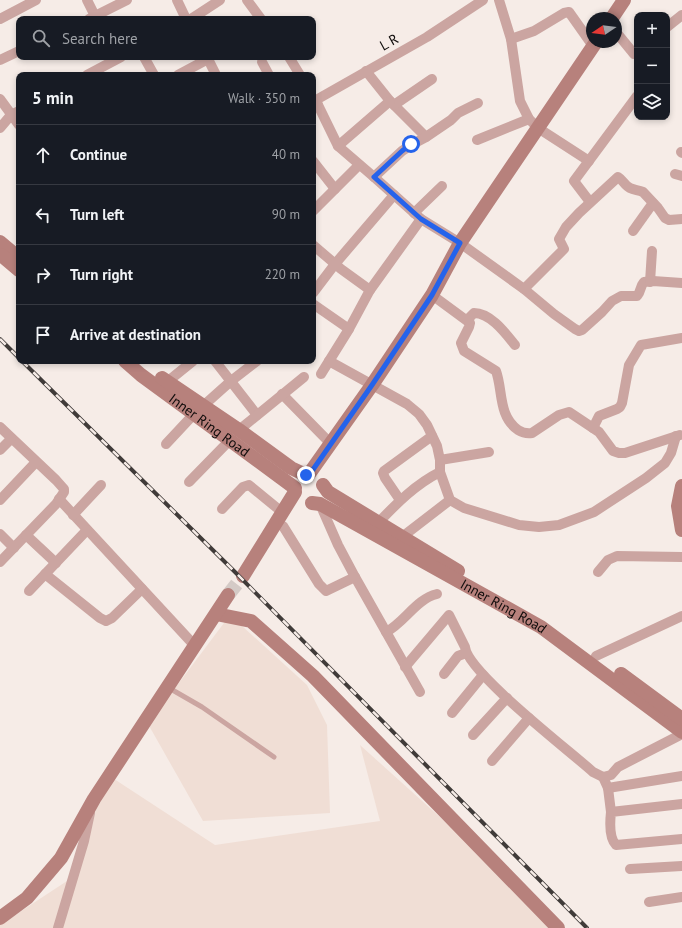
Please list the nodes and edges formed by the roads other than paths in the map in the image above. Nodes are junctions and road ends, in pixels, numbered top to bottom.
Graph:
1 (36, 0) edge
2 (87, 0) edge
3 (127, 0) edge
4 (177, 0) edge
5 (220, 0) edge
6 (246, 0) edge
7 (483, 0) edge
8 (499, 0) edge
9 (624, 0) edge
10 (616, 12) edge
11 (682, 15) edge
12 (91, 16) edge
13 (96, 16) edge
14 (185, 16) edge
15 (196, 16) edge
16 (259, 16) edge
17 (0, 19) edge
18 (670, 25) edge
19 (586, 33) edge
20 (511, 39) junction
21 (622, 39) edge
22 (591, 48) edge
23 (16, 52) edge
24 (634, 54) edge
25 (0, 60) edge
26 (116, 60) edge
27 (146, 60) edge
28 (204, 60) edge
29 (208, 60) edge
30 (291, 60) edge
31 (262, 62) dead end
32 (366, 70) junction
33 (94, 72) edge
34 (152, 72) edge
35 (183, 72) edge
36 (214, 72) edge
37 (267, 72) edge
38 (298, 72) edge
39 (432, 79) dead end
40 (0, 99) edge
41 (634, 100) edge
42 (316, 101) edge
43 (392, 103) junction
44 (316, 104) edge
45 (478, 104) dead end
46 (15, 113) edge
47 (533, 124) junction
48 (0, 128) edge
49 (426, 137) junction
50 (477, 140) dead end
51 (338, 146) junction
52 (589, 161) junction
53 (316, 165) edge
54 (359, 165) junction
55 (374, 177) junction
56 (442, 186) dead end
57 (335, 189) junction
58 (394, 195) junction
59 (590, 202) junction
60 (653, 203) junction
61 (316, 208) edge
62 (418, 216) junction
63 (682, 219) edge
64 (633, 231) dead end
65 (0, 242) edge
66 (460, 243) junction
67 (316, 248) edge
68 (652, 251) dead end
69 (0, 254) edge
70 (16, 254) edge
71 (335, 264) junction
72 (16, 267) edge
73 (650, 282) junction
74 (682, 283) edge
75 (316, 289) edge
76 (524, 289) junction
77 (370, 290) junction
78 (432, 295) junction
79 (316, 306) edge
80 (467, 320) junction
81 (349, 329) junction
82 (682, 338) edge
83 (515, 345) dead end
84 (329, 361) junction
85 (128, 364) edge
86 (144, 364) edge
87 (189, 364) edge
88 (217, 364) edge
89 (253, 364) edge
90 (322, 374) dead end
91 (304, 377) dead end
92 (231, 381) junction
93 (168, 382) junction
94 (370, 388) junction
95 (282, 394) junction
96 (199, 410) junction
97 (257, 415) junction
98 (0, 427) edge
99 (593, 428) junction
100 (234, 435) junction
101 (679, 435) edge
102 (432, 436) junction
103 (11, 439) junction
104 (166, 444) dead end
105 (331, 444) junction
106 (0, 450) edge
107 (489, 452) dead end
108 (440, 460) junction
109 (36, 462) junction
110 (440, 472) junction
111 (315, 478) junction
112 (189, 482) dead end
113 (101, 485) dead end
114 (682, 486) edge
115 (305, 498) junction
116 (59, 499) junction
117 (0, 500) edge
118 (400, 500) junction
119 (450, 500) junction
120 (222, 509) dead end
121 (73, 515) junction
122 (282, 519) junction
123 (378, 522) junction
124 (87, 530) junction
125 (682, 530) edge
126 (0, 534) edge
127 (26, 535) junction
128 (402, 537) junction
129 (14, 548) junction
130 (682, 557) edge
131 (0, 562) edge
132 (56, 562) junction
133 (598, 572) dead end
134 (45, 574) junction
135 (246, 577) tunnel mouth
136 (355, 578) junction
137 (142, 589) junction
138 (29, 591) dead end
139 (437, 594) dead end
140 (221, 615) junction
141 (682, 616) edge
142 (386, 632) junction
143 (195, 646) junction
144 (466, 653) junction
145 (596, 656) junction
146 (405, 667) junction
147 (444, 674) dead end
148 (483, 675) junction
149 (168, 685) junction
150 (420, 692) dead end
151 (507, 698) junction
152 (452, 713) dead end
153 (529, 718) junction
154 (682, 719) edge
155 (682, 733) edge
156 (473, 735) dead end
157 (274, 757) dead end
158 (492, 761) dead end
159 (682, 776) edge
160 (603, 777) junction
161 (608, 788) junction
162 (94, 798) junction
163 (682, 804) edge
164 (611, 812) junction
165 (682, 840) edge
166 (682, 866) edge
167 (630, 868) dead end
168 (682, 897) edge
169 (649, 902) dead end
170 (0, 918) edge
171 (58, 928) edge
172 (558, 928) edge

1 - 17 street
2 - 12 street
3 - 13 street
4 - 14 street
5 - 15 street
6 - 16 street
7 - 32 street, L R
8 - 20 street
9 - 10 street
11 - 18 street
19 - 20 street
20 - 47 street
21 - 24 street
22 - 47 street
23 - 25 street
26 - 33 street
27 - 34 street
28 - 35 street
29 - 36 street
30 - 38 street
31 - 37 street
32 - 42 street, L R
32 - 43 street
39 - 43 street
40 - 46 street
41 - 52 street
43 - 49 street
43 - 51 street
44 - 51 street
45 - 49 street
46 - 48 street
47 - 50 street
47 - 52 street
47 - 66 street
49 - 55 street
51 - 54 street
52 - 59 street
53 - 57 street
54 - 55 street
54 - 57 street
55 - 58 street
56 - 62 street
57 - 61 street
58 - 62 street
58 - 71 street
59 - 60 street
59 - 76 street
60 - 63 street
60 - 64 street
62 - 66 street
62 - 77 street
65 - 70 street
66 - 76 street
66 - 78 street
67 - 71 street
68 - 73 street
69 - 72 street
71 - 75 street
71 - 77 street
73 - 74 street
73 - 76 street
77 - 81 street
78 - 80 street
78 - 94 street
79 - 81 street
80 - 83 street
80 - 99 street
81 - 84 street
82 - 99 street
84 - 90 street
84 - 94 street
85 - 96 street, Inner Ring Road
86 - 93 street, Inner Ring Road
87 - 93 street
88 - 92 street
89 - 92 street
91 - 95 street
92 - 96 street
92 - 97 street
93 - 96 street, Inner Ring Road
94 - 102 street
94 - 105 street
94 - 111 street
95 - 97 street
95 - 105 street
96 - 100 street, Inner Ring Road
96 - 104 street
97 - 100 street
98 - 103 street
99 - 101 street
100 - 111 street, Inner Ring Road
100 - 112 street
100 - 115 street, Inner Ring Road
101 - 119 street
102 - 108 street
102 - 118 street
103 - 106 street
103 - 109 street
105 - 111 street
107 - 108 street
108 - 110 street
109 - 116 street
109 - 117 street
110 - 118 street
110 - 119 street
111 - 115 street
111 - 115 street
111 - 123 street, Inner Ring Road
113 - 121 street
114 - 125 street
115 - 122 street
115 - 136 street
115 - 155 street, Inner Ring Road
116 - 121 street
116 - 127 street
118 - 123 street
119 - 128 street
120 - 122 street
121 - 124 street
122 - 135 street
122 - 136 street
123 - 128 street, Inner Ring Road
124 - 132 street
124 - 137 street
126 - 129 street
127 - 129 street
127 - 132 street
128 - 145 street, Inner Ring Road
129 - 131 street
130 - 133 street
132 - 134 street
134 - 137 street
134 - 138 street
136 - 142 street
137 - 143 street
139 - 142 street
140 - 143 street
140 - 149 street
140 - 172 street
141 - 145 street
142 - 146 street
143 - 149 street
144 - 146 street
144 - 147 street
144 - 148 street
145 - 154 street, Inner Ring Road
146 - 150 street
148 - 151 street
148 - 152 street
149 - 157 lane
149 - 162 street
151 - 153 street
151 - 156 street
153 - 158 street
153 - 160 street
155 - 160 street
159 - 161 street
160 - 161 street
161 - 164 street
162 - 170 street
162 - 171 street
163 - 164 street
164 - 165 street
166 - 167 street
168 - 169 street

